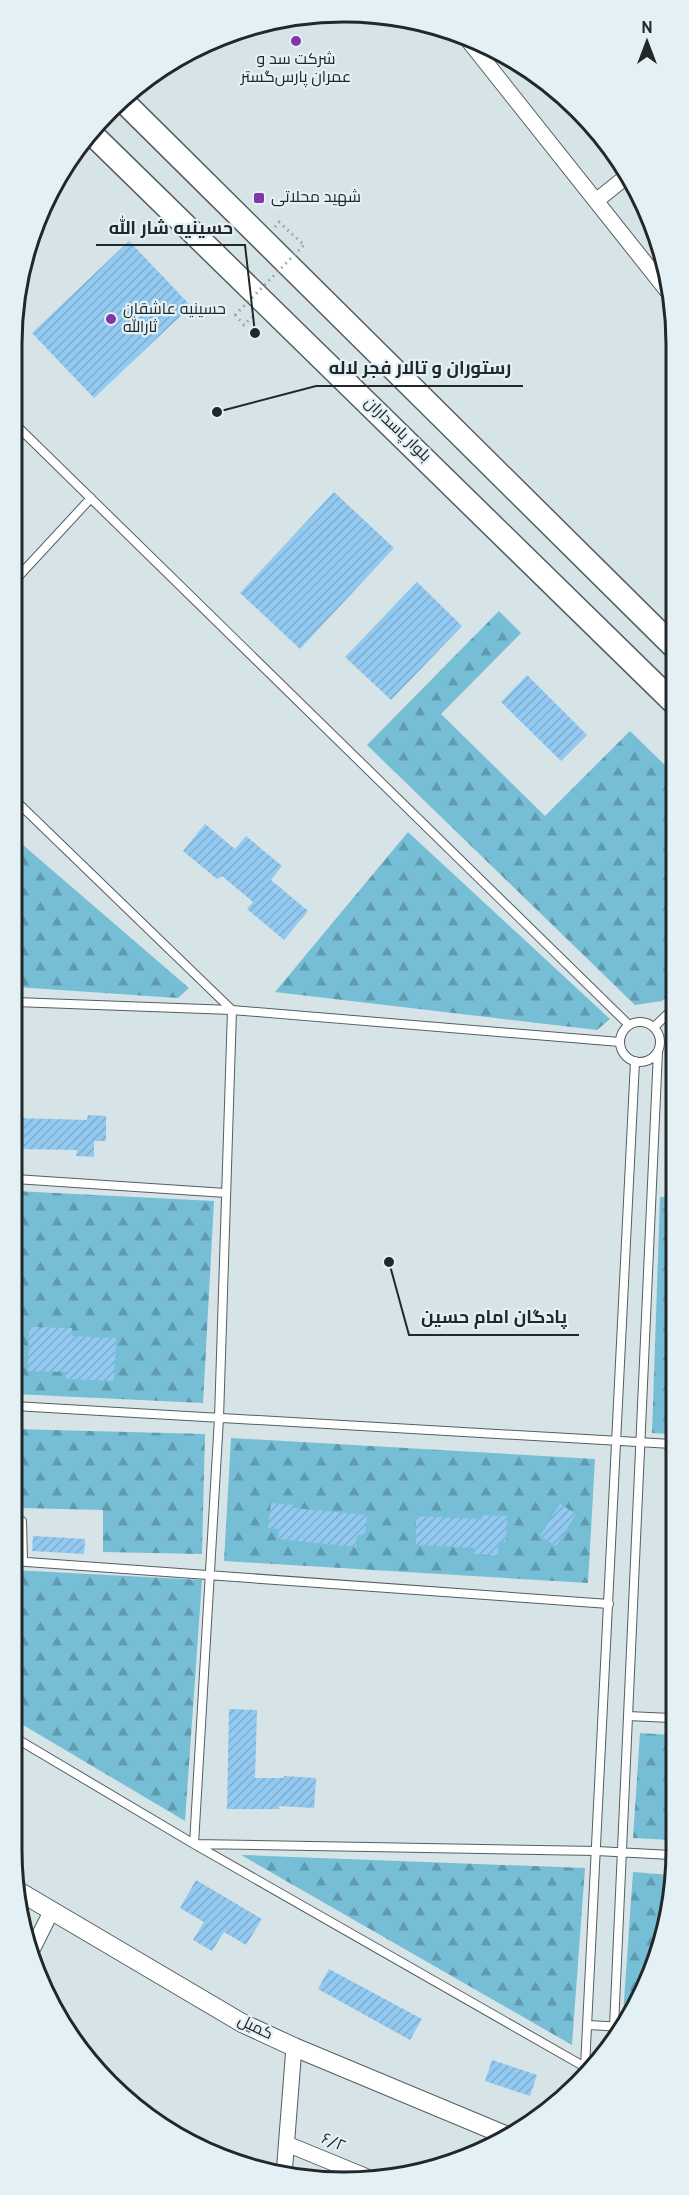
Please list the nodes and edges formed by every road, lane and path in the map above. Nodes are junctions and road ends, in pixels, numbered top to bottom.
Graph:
1 (477, 51) edge
2 (131, 104) edge
3 (97, 139) edge
4 (621, 181) edge
5 (596, 201) junction
6 (279, 222) dead end
7 (660, 282) edge
8 (244, 325) dead end
9 (22, 431) edge
10 (518, 493) junction
11 (91, 498) junction
12 (491, 522) junction
13 (22, 573) edge
14 (666, 639) edge
15 (666, 695) edge
16 (22, 807) edge
17 (22, 1002) edge
18 (232, 1010) junction
19 (666, 1016) edge
20 (629, 1025) junction
21 (654, 1027) junction
22 (620, 1042) junction
23 (658, 1051) junction
24 (635, 1061) junction
25 (22, 1179) edge
26 (226, 1192) junction
27 (22, 1406) edge
28 (219, 1418) junction
29 (617, 1440) junction
30 (640, 1442) junction
31 (666, 1444) edge
32 (22, 1521) edge
33 (23, 1561) joint
34 (210, 1574) junction
35 (609, 1604) junction
36 (628, 1716) junction
37 (666, 1718) edge
38 (22, 1742) edge
39 (194, 1844) junction
40 (597, 1851) junction
41 (622, 1852) junction
42 (666, 1856) edge
43 (25, 1895) edge
44 (52, 1910) junction
45 (36, 1942) edge
46 (588, 2025) junction
47 (614, 2026) edge
48 (614, 2027) edge
49 (294, 2047) junction
50 (585, 2065) edge
51 (584, 2066) edge
52 (499, 2132) edge
53 (287, 2144) junction
54 (285, 2167) edge
55 (355, 2172) edge

1 - 5 street
2 - 10 main road
3 - 12 main road, بلوار پاسداران
4 - 5 street
5 - 7 street
6 - 8 path, bridge
9 - 11 lane
10 - 12 main road
10 - 14 main road
11 - 13 lane
11 - 20 lane
12 - 15 main road, بلوار پاسداران
16 - 18 lane
17 - 18 lane
18 - 22 lane
18 - 26 lane
19 - 21 lane
20 - 21 lane
20 - 22 lane
21 - 23 lane
22 - 24 lane
23 - 24 lane
23 - 30 lane
24 - 29 lane
25 - 26 lane
26 - 28 lane
27 - 28 lane
28 - 29 lane
28 - 34 lane
29 - 30 lane
29 - 35 lane
30 - 31 lane
30 - 36 lane
32 - 33 lane
33 - 34 lane
34 - 35 lane
34 - 39 lane
35 - 40 lane
36 - 37 lane
36 - 41 lane
38 - 39 lane
39 - 40 lane
39 - 51 lane
40 - 41 lane
40 - 46 lane
41 - 42 lane
41 - 47 lane
43 - 44 street, کمیل
44 - 45 street
44 - 49 street, کمیل
46 - 48 lane
46 - 50 lane
49 - 52 street, کمیل
49 - 53 street
53 - 54 street
53 - 55 street, ۶/۲

